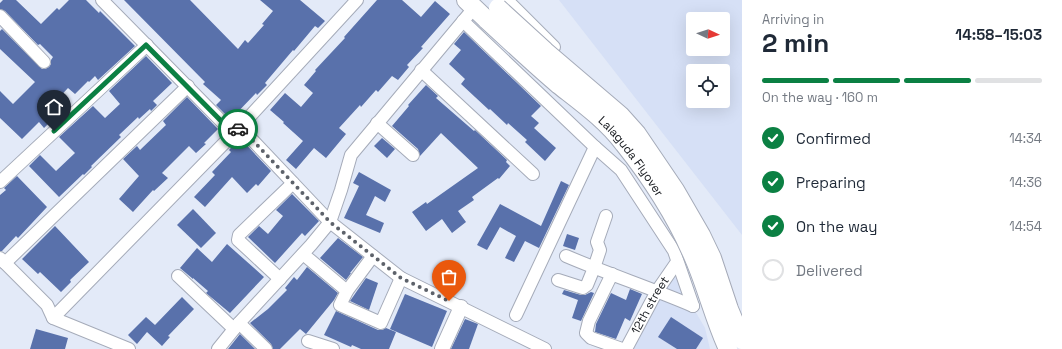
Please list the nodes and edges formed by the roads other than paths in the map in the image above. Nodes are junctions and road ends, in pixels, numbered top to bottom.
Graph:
1 (102, 0) edge
2 (357, 0) edge
3 (483, 8) edge
4 (0, 16) edge
5 (146, 45) junction
6 (44, 62) dead end
7 (421, 70) junction
8 (188, 86) junction
9 (377, 123) junction
10 (237, 130) junction
11 (595, 147) junction
12 (413, 155) dead end
13 (533, 174) dead end
14 (0, 182) edge
15 (293, 183) junction
16 (632, 186) junction
17 (606, 216) dead end
18 (330, 222) junction
19 (303, 254) junction
20 (373, 256) junction
21 (566, 256) dead end
22 (3, 260) edge
23 (677, 262) junction
24 (594, 268) junction
25 (612, 274) junction
26 (178, 276) dead end
27 (401, 278) junction
28 (280, 279) junction
29 (558, 280) dead end
30 (657, 290) junction
31 (347, 291) junction
32 (461, 307) junction
33 (516, 315) dead end
34 (53, 318) junction
35 (236, 326) junction
36 (742, 340) edge
37 (308, 341) dead end
38 (129, 349) edge
39 (218, 349) edge
40 (266, 349) edge
41 (334, 349) edge
42 (442, 349) edge
43 (545, 349) edge
44 (622, 349) edge
45 (626, 349) edge
46 (728, 349) edge

1 - 5 street
2 - 10 street
3 - 7 street
3 - 11 street
3 - 16 street
3 - 36 main road, Lalaguda Flyover, bridge
3 - 46 main road, Lalaguda Flyover, bridge
4 - 6 street
5 - 8 street
5 - 14 street
7 - 9 street
7 - 13 street
8 - 10 street
8 - 22 street
9 - 12 street
9 - 18 street
10 - 15 street
10 - 34 street
11 - 16 street
11 - 33 street
15 - 18 street
15 - 28 street
16 - 23 street
17 - 24 street
18 - 19 street
18 - 20 street
19 - 28 street
19 - 31 street
20 - 27 street
20 - 31 street
21 - 24 street
22 - 34 street
23 - 30 street, 12th street
23 - 30 street
24 - 25 street
24 - 29 street
25 - 30 street
25 - 44 street
26 - 35 street
27 - 31 street
27 - 32 street
28 - 35 street
30 - 45 street, 12th street
32 - 42 street
32 - 43 street
34 - 38 street
35 - 39 street
35 - 40 street
37 - 41 street

